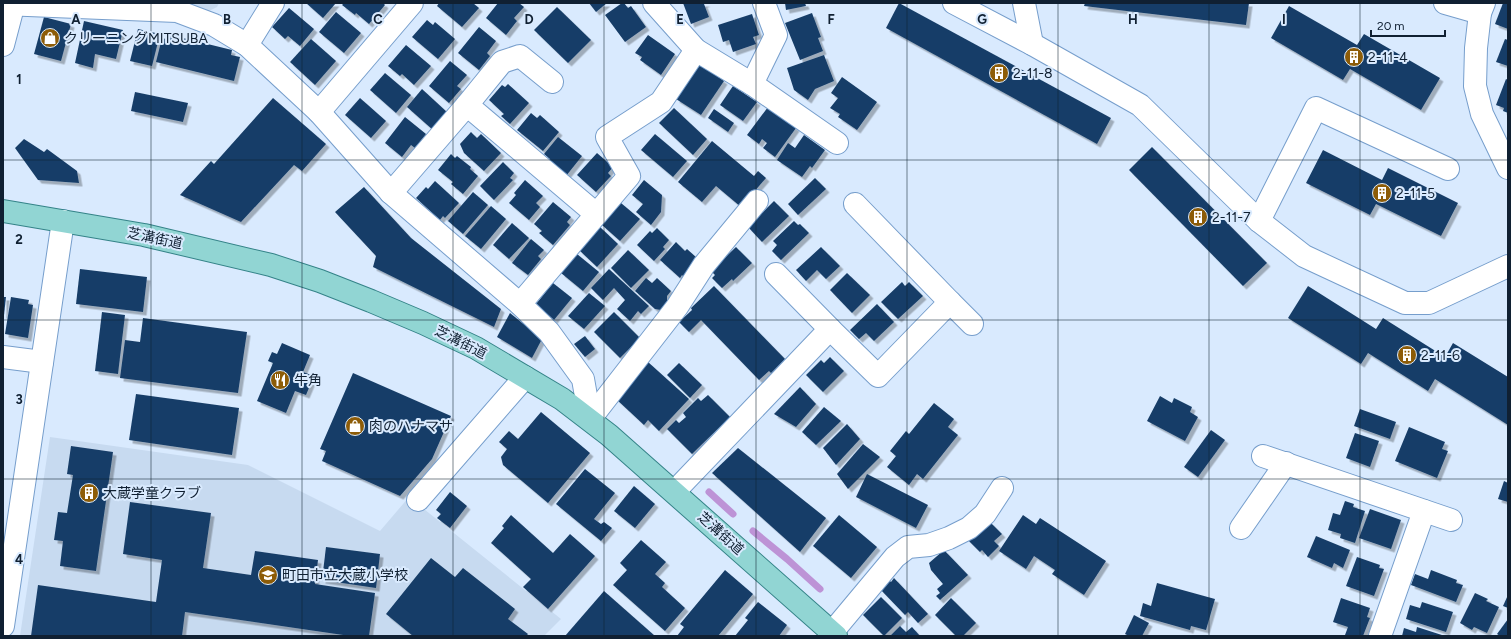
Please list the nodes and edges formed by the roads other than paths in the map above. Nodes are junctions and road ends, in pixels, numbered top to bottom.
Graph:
1 (273, 3) edge
2 (412, 3) edge
3 (654, 3) edge
4 (764, 3) edge
5 (954, 3) edge
6 (1024, 3) edge
7 (1445, 3) edge
8 (10, 4) edge
9 (1482, 8) edge
10 (1032, 44) junction
11 (3, 45) edge
12 (246, 45) junction
13 (696, 50) junction
14 (552, 82) dead end
15 (752, 84) junction
16 (467, 105) junction
17 (319, 112) junction
18 (837, 143) dead end
19 (1508, 168) edge
20 (1448, 169) dead end
21 (391, 193) junction
22 (757, 201) dead end
23 (855, 204) dead end
24 (3, 211) edge
25 (596, 214) junction
26 (63, 221) junction
27 (1259, 221) junction
28 (1508, 266) edge
29 (776, 274) dead end
30 (950, 302) junction
31 (520, 304) junction
32 (972, 324) dead end
33 (830, 329) junction
34 (3, 357) edge
35 (42, 362) junction
36 (524, 377) junction
37 (590, 419) junction
38 (1263, 456) dead end
39 (1286, 463) junction
40 (1002, 488) dead end
41 (675, 491) junction
42 (418, 500) dead end
43 (1424, 510) junction
44 (1451, 520) dead end
45 (1241, 528) dead end
46 (8, 563) edge
47 (3, 626) edge
48 (833, 635) edge
49 (1380, 636) edge

1 - 12 street
2 - 17 street
3 - 13 street
4 - 15 street
5 - 10 street
6 - 10 street
7 - 9 street
8 - 11 street
8 - 12 street
9 - 19 street
10 - 27 street
12 - 17 street
13 - 15 street
13 - 25 street
14 - 16 street
15 - 18 street
16 - 21 street
16 - 25 street
17 - 21 street
20 - 27 street
21 - 31 street
22 - 37 street
23 - 30 street
24 - 26 main road, 芝溝街道
25 - 31 street
26 - 35 street
26 - 36 main road, 芝溝街道
27 - 28 street
29 - 33 street
30 - 32 street
30 - 33 street
31 - 37 street
33 - 41 street
34 - 35 street
35 - 46 street
36 - 37 main road, 芝溝街道
36 - 42 street
37 - 41 main road, 芝溝街道
38 - 39 street
39 - 43 street
39 - 45 street
40 - 48 street
41 - 48 main road, 芝溝街道
43 - 44 street
43 - 49 street
46 - 47 street

